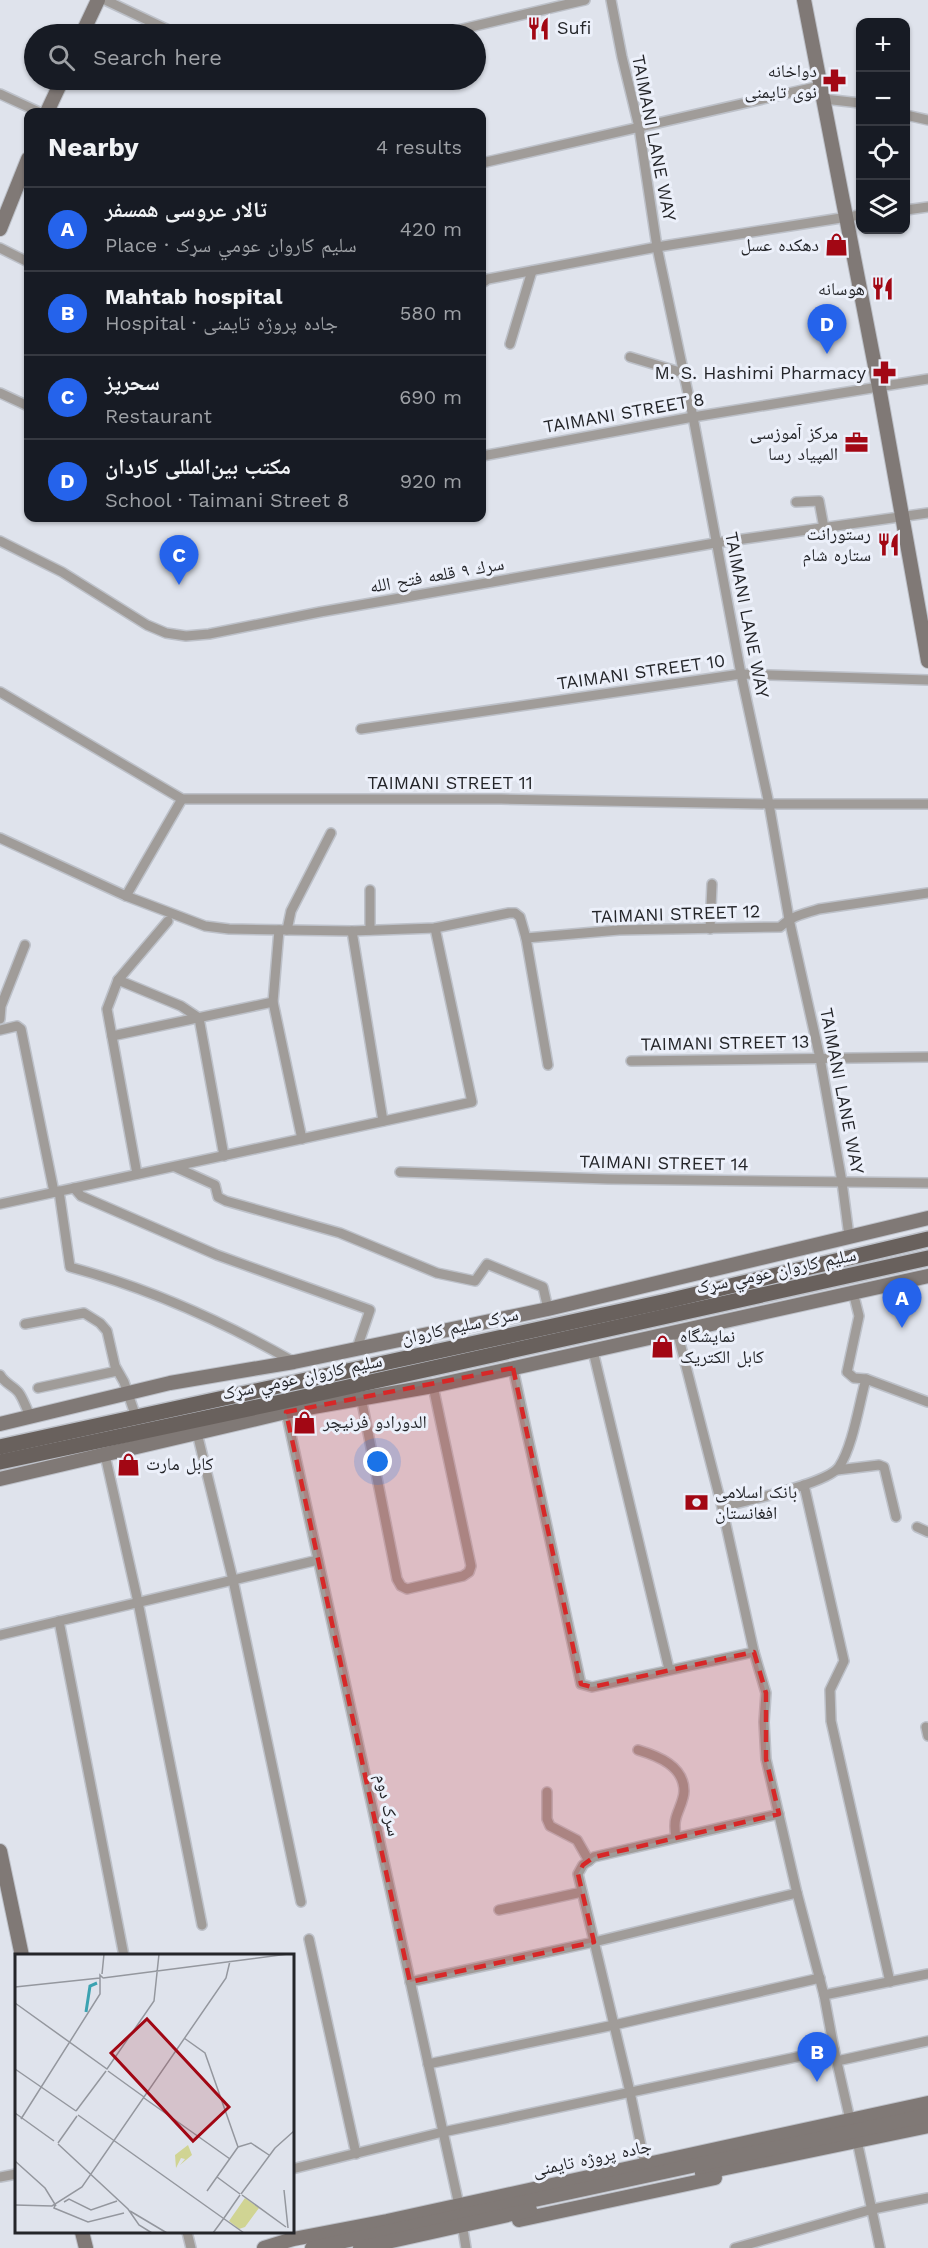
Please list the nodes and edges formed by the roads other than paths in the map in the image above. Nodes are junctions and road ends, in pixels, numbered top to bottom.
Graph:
1 (98, 0) edge
2 (105, 0) edge
3 (585, 0) edge
4 (611, 0) edge
5 (804, 0) edge
6 (87, 24) edge
7 (156, 24) edge
8 (483, 24) edge
9 (57, 90) edge
10 (822, 93) junction
11 (0, 94) edge
12 (856, 102) edge
13 (30, 108) edge
14 (49, 108) edge
15 (910, 115) edge
16 (928, 120) edge
17 (639, 127) junction
18 (486, 162) edge
19 (24, 169) edge
20 (928, 207) edge
21 (910, 209) edge
22 (853, 216) edge
23 (0, 229) edge
24 (657, 247) junction
25 (0, 248) edge
26 (24, 260) edge
27 (532, 271) junction
28 (486, 282) edge
29 (510, 344) dead end
30 (630, 357) dead end
31 (683, 374) junction
32 (928, 379) edge
33 (879, 387) junction
34 (0, 393) edge
35 (24, 404) edge
36 (693, 417) junction
37 (486, 455) edge
38 (796, 502) dead end
39 (928, 513) edge
40 (903, 517) junction
41 (824, 528) junction
42 (0, 541) edge
43 (715, 543) junction
44 (928, 661) edge
45 (741, 674) junction
46 (928, 680) edge
47 (0, 693) edge
48 (362, 729) dead end
49 (182, 799) junction
50 (769, 804) junction
51 (928, 804) edge
52 (331, 833) dead end
53 (0, 838) edge
54 (712, 884) dead end
55 (370, 890) dead end
56 (928, 893) edge
57 (126, 896) junction
58 (789, 919) junction
59 (168, 921) dead end
60 (435, 928) junction
61 (710, 929) junction
62 (283, 930) junction
63 (370, 930) junction
64 (352, 931) junction
65 (526, 938) junction
66 (25, 945) dead end
67 (118, 980) junction
68 (273, 1002) junction
69 (199, 1018) junction
70 (0, 1019) edge
71 (0, 1030) edge
72 (112, 1036) junction
73 (928, 1057) edge
74 (820, 1058) junction
75 (631, 1061) dead end
76 (548, 1065) dead end
77 (383, 1121) junction
78 (302, 1139) junction
79 (224, 1156) junction
80 (175, 1166) junction
81 (400, 1172) dead end
82 (138, 1174) junction
83 (842, 1182) junction
84 (928, 1183) edge
85 (74, 1188) junction
86 (56, 1192) junction
87 (0, 1204) edge
88 (928, 1218) edge
89 (849, 1236) junction
90 (928, 1239) edge
91 (927, 1262) edge
92 (928, 1276) edge
93 (853, 1292) junction
94 (548, 1309) junction
95 (25, 1324) dead end
96 (677, 1331) junction
97 (357, 1348) junction
98 (593, 1351) junction
99 (294, 1362) junction
100 (513, 1368) junction
101 (117, 1371) junction
102 (0, 1375) edge
103 (866, 1379) junction
104 (433, 1386) junction
105 (38, 1388) dead end
106 (273, 1388) junction
107 (129, 1394) junction
108 (361, 1397) junction
109 (928, 1402) edge
110 (281, 1407) junction
111 (31, 1417) junction
112 (136, 1417) junction
113 (0, 1424) edge
114 (197, 1433) junction
115 (0, 1447) edge
116 (105, 1455) junction
117 (0, 1462) edge
118 (837, 1470) junction
119 (0, 1479) edge
120 (804, 1485) junction
121 (722, 1507) junction
122 (896, 1517) dead end
123 (917, 1527) dead end
124 (928, 1532) edge
125 (318, 1560) junction
126 (233, 1580) junction
127 (138, 1602) junction
128 (59, 1621) junction
129 (0, 1635) edge
130 (754, 1652) junction
131 (669, 1669) junction
132 (638, 1750) dead end
133 (547, 1792) dead end
134 (779, 1814) junction
135 (676, 1837) junction
136 (0, 1851) edge
137 (589, 1861) junction
138 (582, 1892) junction
139 (797, 1893) junction
140 (301, 1902) dead end
141 (499, 1910) dead end
142 (202, 1924) dead end
143 (309, 1939) dead end
144 (594, 1942) junction
145 (22, 1954) edge
146 (124, 1954) edge
147 (928, 1974) edge
148 (820, 1978) junction
149 (410, 1983) junction
150 (890, 1983) junction
151 (824, 1995) junction
152 (614, 2025) junction
153 (928, 2041) edge
154 (834, 2049) junction
155 (837, 2061) junction
156 (428, 2064) junction
157 (630, 2092) junction
158 (928, 2103) edge
159 (928, 2115) edge
160 (928, 2126) edge
161 (443, 2132) junction
162 (928, 2134) edge
163 (855, 2135) junction
164 (356, 2154) junction
165 (645, 2164) junction
166 (294, 2169) edge
167 (15, 2174) edge
168 (0, 2177) edge
169 (928, 2198) edge
170 (873, 2209) junction
171 (460, 2219) junction
172 (82, 2233) edge
173 (187, 2233) edge
174 (86, 2248) edge
175 (191, 2248) edge
176 (264, 2248) edge
177 (312, 2248) edge
178 (360, 2248) edge
179 (394, 2248) edge
180 (466, 2248) edge
181 (735, 2248) edge
182 (880, 2248) edge

1 - 6 street
2 - 7 street
3 - 8 street
4 - 17 street, TAIMANI LANE WAY
5 - 10 street
9 - 14 street
10 - 12 street
10 - 17 street
10 - 22 street
11 - 13 street
15 - 16 street
17 - 18 street
17 - 24 street, TAIMANI LANE WAY
19 - 23 street
20 - 21 street
22 - 24 street
22 - 33 street
24 - 27 street
24 - 31 street, TAIMANI LANE WAY
25 - 26 street
27 - 28 street
27 - 29 street
30 - 31 street
31 - 36 street, TAIMANI LANE WAY
32 - 33 street, TAIMANI STREET 8
33 - 36 street, TAIMANI STREET 8
33 - 40 street
34 - 35 street
36 - 37 street, TAIMANI STREET 8
36 - 43 street, TAIMANI LANE WAY
38 - 41 street
39 - 40 street, سرك ٩ قلعه فتح الله
40 - 41 street, سرك ٩ قلعه فتح الله
40 - 44 street
41 - 43 street, سرك ٩ قلعه فتح الله
42 - 43 street, سرك ٩ قلعه فتح الله
43 - 45 street, TAIMANI LANE WAY
45 - 46 street, TAIMANI STREET 10
45 - 48 street, TAIMANI STREET 10
45 - 50 street, TAIMANI LANE WAY
47 - 49 street
49 - 50 street, TAIMANI STREET 11
49 - 57 street
50 - 51 street, TAIMANI STREET 11
50 - 58 street, TAIMANI LANE WAY
52 - 62 street
53 - 57 street
54 - 61 street
55 - 63 street
56 - 58 street, TAIMANI STREET 12
57 - 62 street
58 - 61 street, TAIMANI STREET 12
58 - 74 street, TAIMANI LANE WAY
59 - 67 street
60 - 63 street
60 - 65 street
60 - 77 street
61 - 65 street, TAIMANI STREET 12
62 - 64 street
62 - 68 street
63 - 64 street
64 - 77 street
65 - 76 street
66 - 70 street
67 - 69 street
67 - 72 street
68 - 69 street
68 - 78 street
69 - 72 street
69 - 79 street
71 - 86 street
72 - 82 street
73 - 74 street, TAIMANI STREET 13
74 - 75 street, TAIMANI STREET 13
74 - 83 street, TAIMANI LANE WAY
77 - 78 street
78 - 79 street
79 - 80 street
80 - 82 street
80 - 94 street
81 - 83 street, TAIMANI STREET 14
82 - 85 street
83 - 84 street, TAIMANI STREET 14
83 - 89 street, TAIMANI LANE WAY
85 - 86 street
85 - 97 street
86 - 87 street
86 - 99 street
88 - 89 street
89 - 94 street
90 - 106 main road, سرک سلیم کاروان
91 - 110 main road, سلیم کاروان عومي سړک
92 - 93 street
93 - 96 street
93 - 103 street
94 - 97 street
95 - 101 street
96 - 98 street
96 - 121 street
97 - 99 street
98 - 100 street
98 - 131 street
99 - 107 street
100 - 104 street
100 - 131 street
101 - 105 street
101 - 107 street
102 - 111 street
103 - 109 street
103 - 118 street
104 - 108 street
104 - 108 street
106 - 110 main road
106 - 112 main road, سرک سلیم کاروان
107 - 111 street
107 - 112 street
108 - 110 street
110 - 114 street
110 - 117 main road, سلیم کاروان عومي سړک
110 - 125 street, سرک دوم
111 - 113 street
112 - 115 main road, سرک سلیم کاروان
114 - 116 street
114 - 126 street
116 - 119 street
116 - 127 street
118 - 120 street
118 - 122 street
120 - 121 street
120 - 150 street
121 - 130 street
123 - 124 street
125 - 126 street
125 - 149 street, سرک دوم
126 - 127 street
126 - 140 street
127 - 128 street
127 - 142 street
128 - 129 street
128 - 146 street
130 - 131 street
130 - 134 street
132 - 135 street
133 - 137 street
134 - 135 street
134 - 139 street
135 - 137 street
136 - 145 street
137 - 138 street
138 - 141 street
138 - 144 street
139 - 144 street
139 - 148 street
143 - 164 street
144 - 149 street
144 - 152 street
147 - 150 street
148 - 151 street
148 - 152 street
149 - 156 street, سرک دوم
150 - 151 street
151 - 154 street
152 - 156 street
152 - 157 street
153 - 155 street
154 - 155 street
154 - 157 street
155 - 163 street
156 - 161 street, سرک دوم
157 - 161 street
157 - 165 street
158 - 163 street, جاده پروژه تایمنی
159 - 163 street, جاده پروژه تایمنی
160 - 163 street, جاده پروژه تایمنی
161 - 164 street
161 - 171 street, سرک دوم
162 - 163 street, جاده پروژه تایمنی
163 - 165 street, جاده پروژه تایمنی
163 - 170 street
163 - 171 street, جاده پروژه تایمنی
164 - 166 street
165 - 171 street, جاده پروژه تایمنی
167 - 168 street
169 - 170 street
170 - 181 street
170 - 182 street
171 - 176 street, جاده پروژه تایمنی
171 - 177 street, جاده پروژه تایمنی
171 - 178 street, جاده پروژه تایمنی
171 - 179 street, جاده پروژه تایمنی
171 - 180 street, سرک دوم
172 - 174 street
173 - 175 street

